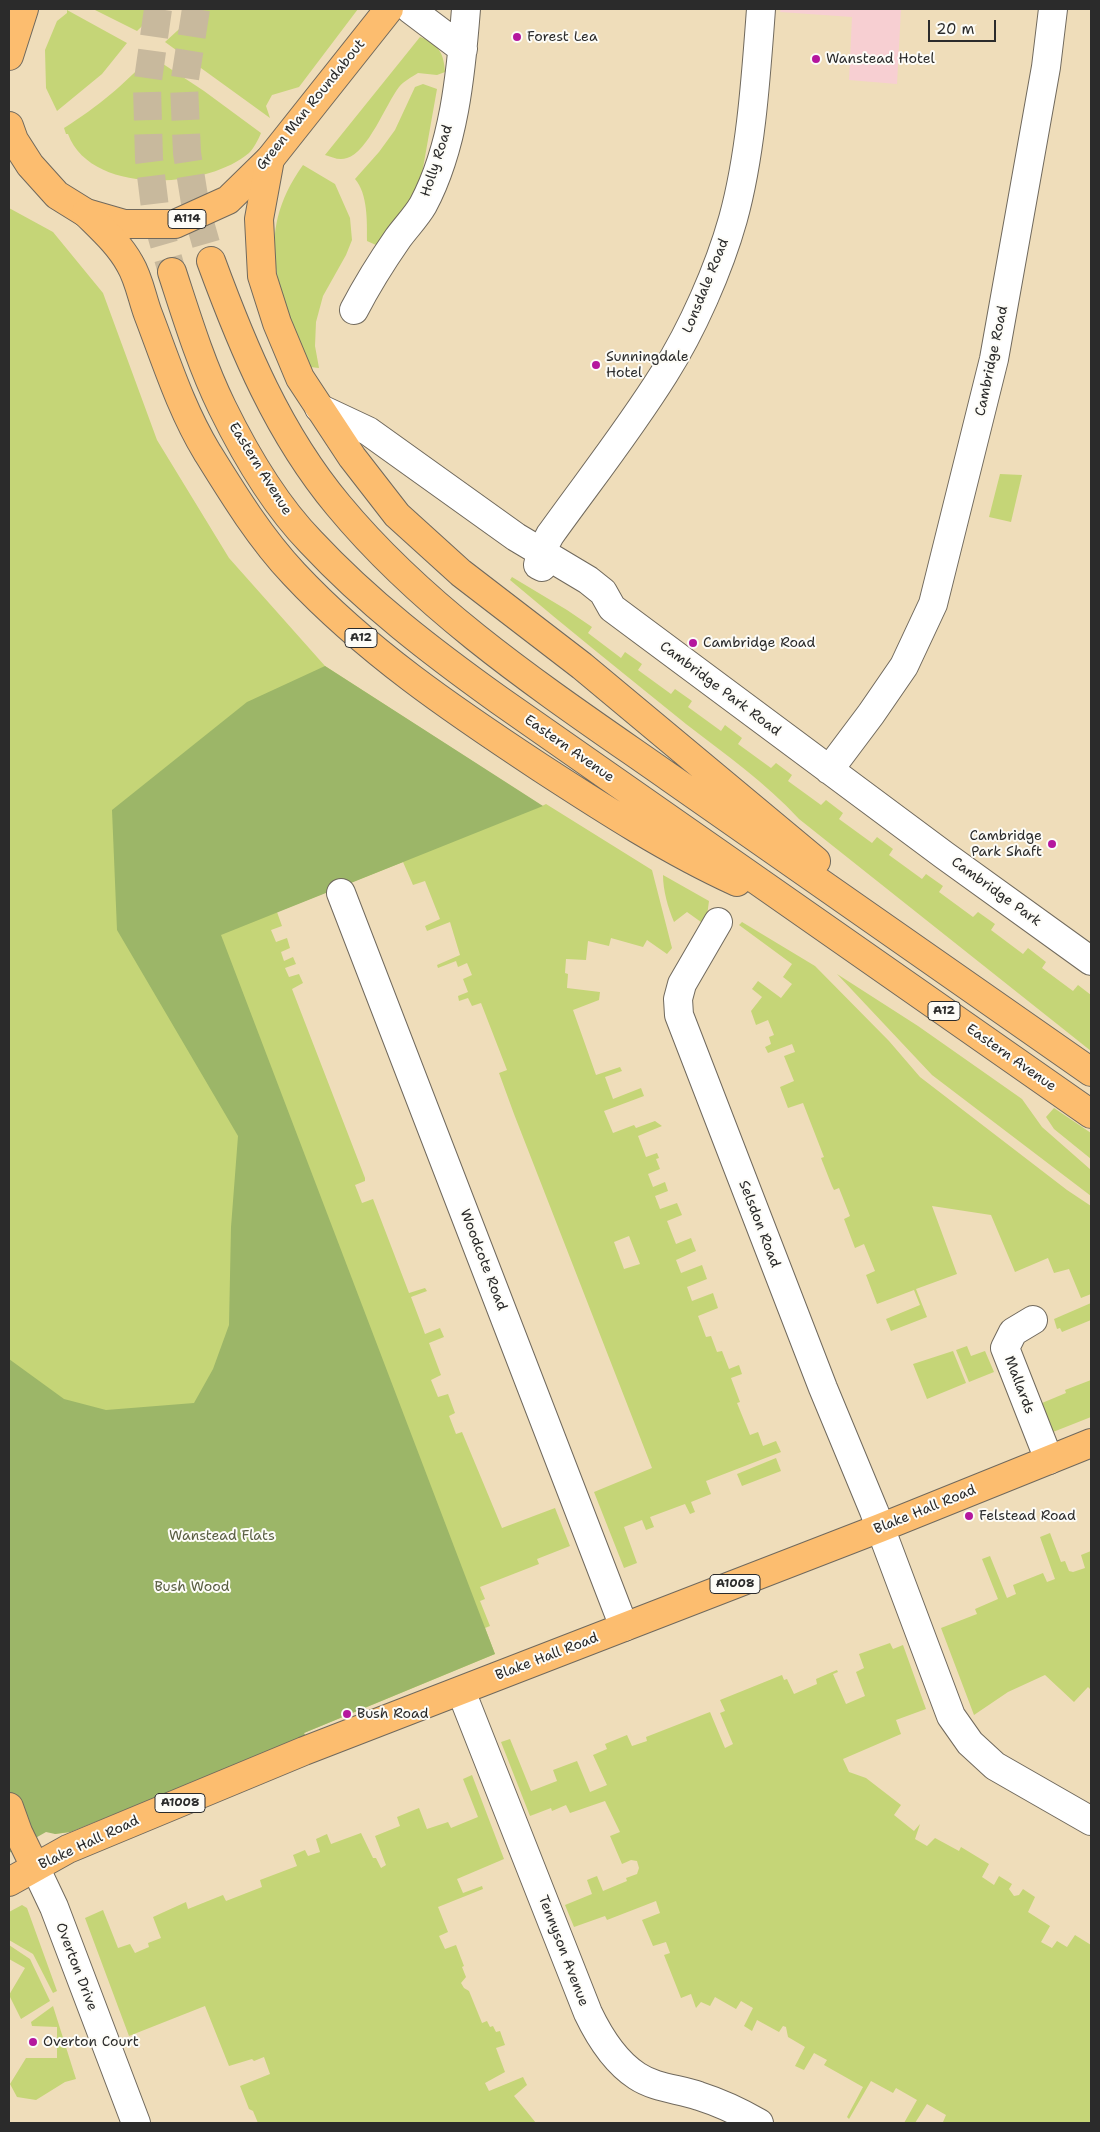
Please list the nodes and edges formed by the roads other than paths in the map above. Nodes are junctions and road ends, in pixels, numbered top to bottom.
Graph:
1 (24, 9) edge
2 (389, 9) edge
3 (410, 9) edge
4 (466, 9) edge
5 (761, 9) edge
6 (1054, 9) edge
7 (463, 49) junction
8 (9, 56) edge
9 (9, 126) edge
10 (270, 159) junction
11 (86, 213) junction
12 (211, 261) tunnel mouth
13 (172, 272) tunnel mouth
14 (354, 310) dead end
15 (319, 408) junction
16 (541, 552) junction
17 (828, 770) junction
18 (341, 893) dead end
19 (796, 908) junction
20 (718, 922) dead end
21 (1090, 958) edge
22 (931, 959) junction
23 (1091, 1072) edge
24 (1091, 1114) edge
25 (1033, 1320) dead end
26 (1091, 1443) edge
27 (1049, 1460) junction
28 (880, 1528) junction
29 (624, 1627) junction
30 (461, 1691) junction
31 (9, 1807) edge
32 (1091, 1822) edge
33 (35, 1867) junction
34 (9, 1882) edge
35 (136, 2123) edge
36 (759, 2123) edge

1 - 8 main road
2 - 10 main road, Green Man Roundabout / A114
3 - 7 street
4 - 7 street, Holly Road
5 - 16 street, Lonsdale Road
6 - 17 street, Cambridge Road
7 - 14 street, Holly Road
9 - 11 main road, Green Man Roundabout / A114
10 - 11 main road, Green Man Roundabout / A114
10 - 15 main road, A12
11 - 19 main road, A12
12 - 22 main road, A12
13 - 19 main road, Eastern Avenue / A12
15 - 16 street
15 - 22 main road, A12
16 - 17 street, Cambridge Park Road
17 - 21 street, Cambridge Park
18 - 29 street, Woodcote Road
19 - 24 main road, Eastern Avenue / A12
20 - 28 street, Selsdon Road
22 - 23 main road, A12
25 - 27 street, Mallards
26 - 27 main road, Blake Hall Road / A1008
27 - 28 main road, Blake Hall Road / A1008
28 - 29 main road, Blake Hall Road / A1008
28 - 32 street
29 - 30 main road, Blake Hall Road / A1008
30 - 33 main road, Blake Hall Road / A1008
30 - 36 street, Tennyson Avenue
31 - 33 main road
33 - 34 main road, Blake Hall Road
33 - 35 street, Overton Drive

